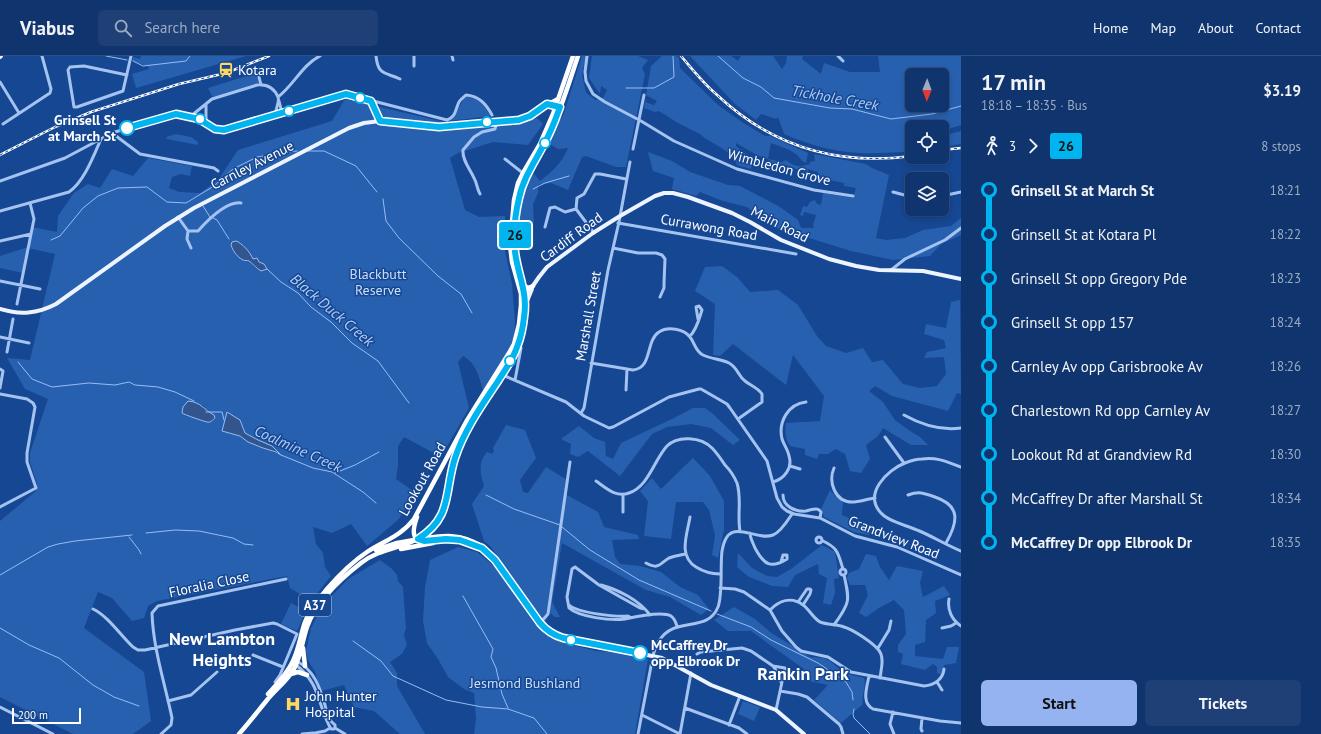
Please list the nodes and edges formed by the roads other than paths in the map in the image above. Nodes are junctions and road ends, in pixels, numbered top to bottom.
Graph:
1 (42, 56) edge
2 (131, 56) edge
3 (320, 56) edge
4 (376, 56) edge
5 (414, 56) edge
6 (573, 56) edge
7 (578, 56) edge
8 (587, 56) edge
9 (838, 56) edge
10 (843, 61) dead end
11 (414, 66) dead end
12 (258, 73) dead end
13 (127, 75) junction
14 (400, 79) dead end
15 (0, 82) edge
16 (261, 85) junction
17 (644, 95) dead end
18 (278, 99) junction
19 (558, 99) junction
20 (371, 101) junction
21 (547, 104) junction
22 (206, 105) junction
23 (557, 108) junction
24 (540, 110) junction
25 (19, 113) junction
26 (282, 113) junction
27 (276, 114) junction
28 (492, 115) dead end
29 (191, 116) junction
30 (638, 119) junction
31 (380, 121) junction
32 (206, 122) junction
33 (497, 122) junction
34 (2, 124) dead end
35 (112, 133) junction
36 (102, 138) junction
37 (633, 149) dead end
38 (505, 159) dead end
39 (630, 162) dead end
40 (218, 171) dead end
41 (525, 174) junction
42 (626, 179) junction
43 (0, 181) edge
44 (893, 192) dead end
45 (961, 192) edge
46 (480, 194) dead end
47 (905, 195) edge
48 (949, 195) edge
49 (853, 196) dead end
50 (241, 202) dead end
51 (30, 203) junction
52 (576, 209) junction
53 (0, 211) edge
54 (620, 216) junction
55 (178, 217) junction
56 (614, 219) junction
57 (618, 223) junction
58 (545, 227) dead end
59 (961, 228) edge
60 (188, 230) junction
61 (594, 232) junction
62 (31, 234) junction
63 (0, 241) edge
64 (191, 248) dead end
65 (613, 248) junction
66 (796, 254) dead end
67 (890, 271) junction
68 (961, 279) edge
69 (0, 281) edge
70 (20, 285) junction
71 (523, 285) junction
72 (533, 286) junction
73 (40, 290) dead end
74 (522, 293) junction
75 (660, 297) dead end
76 (16, 304) dead end
77 (525, 307) junction
78 (0, 310) edge
79 (13, 319) dead end
80 (698, 319) dead end
81 (690, 336) junction
82 (0, 337) edge
83 (9, 339) junction
84 (29, 343) dead end
85 (521, 348) dead end
86 (7, 352) dead end
87 (591, 363) junction
88 (0, 369) edge
89 (627, 369) junction
90 (502, 375) junction
91 (495, 376) junction
92 (515, 380) junction
93 (0, 388) edge
94 (626, 390) dead end
95 (0, 394) edge
96 (806, 402) dead end
97 (581, 414) junction
98 (904, 415) dead end
99 (738, 419) junction
100 (961, 428) edge
101 (886, 437) dead end
102 (570, 462) dead end
103 (904, 463) junction
104 (790, 466) junction
105 (961, 467) edge
106 (834, 468) dead end
107 (800, 469) dead end
108 (596, 481) dead end
109 (773, 482) junction
110 (623, 495) junction
111 (783, 495) dead end
112 (908, 495) dead end
113 (874, 498) junction
114 (423, 505) junction
115 (0, 507) edge
116 (623, 512) dead end
117 (792, 514) junction
118 (690, 517) dead end
119 (820, 518) junction
120 (439, 521) junction
121 (413, 530) junction
122 (740, 531) junction
123 (428, 532) junction
124 (750, 533) junction
125 (443, 536) junction
126 (418, 539) junction
127 (823, 541) dead end
128 (946, 543) junction
129 (482, 548) junction
130 (384, 551) junction
131 (961, 551) edge
132 (685, 554) junction
133 (363, 559) junction
134 (781, 562) dead end
135 (646, 563) dead end
136 (720, 574) junction
137 (961, 575) edge
138 (286, 579) dead end
139 (720, 588) junction
140 (949, 599) dead end
141 (798, 602) junction
142 (803, 605) junction
143 (93, 609) dead end
144 (770, 610) junction
145 (650, 615) junction
146 (891, 621) dead end
147 (540, 623) junction
148 (956, 623) junction
149 (834, 625) junction
150 (677, 626) junction
151 (961, 626) edge
152 (942, 628) dead end
153 (293, 644) junction
154 (301, 645) junction
155 (157, 647) junction
156 (878, 648) junction
157 (298, 650) junction
158 (697, 654) dead end
159 (253, 655) dead end
160 (653, 655) junction
161 (652, 661) dead end
162 (295, 662) junction
163 (305, 666) junction
164 (773, 666) junction
165 (283, 667) junction
166 (944, 669) dead end
167 (218, 672) dead end
168 (691, 673) junction
169 (291, 674) junction
170 (307, 675) junction
171 (869, 676) junction
172 (880, 678) junction
173 (275, 682) dead end
174 (781, 682) junction
175 (937, 682) junction
176 (942, 690) dead end
177 (780, 691) junction
178 (740, 696) junction
179 (168, 701) junction
180 (0, 707) edge
181 (685, 708) junction
182 (776, 710) junction
183 (893, 712) junction
184 (642, 715) junction
185 (922, 718) junction
186 (961, 723) edge
187 (333, 724) junction
188 (729, 725) junction
189 (330, 727) junction
190 (335, 728) junction
191 (922, 731) dead end
192 (314, 733) edge
193 (53, 734) edge
194 (161, 734) edge
195 (236, 734) edge
196 (239, 734) edge
197 (302, 734) edge
198 (345, 734) edge
199 (638, 734) edge
200 (680, 734) edge
201 (747, 734) edge
202 (804, 734) edge
203 (843, 734) edge
204 (894, 734) edge

1 - 25 street
2 - 13 street
3 - 18 street
4 - 14 street
5 - 11 street
6 - 19 highway, A37
7 - 23 highway, A37
8 - 30 street, Wimbledon Grove
9 - 10 street
12 - 16 street
13 - 13 street
15 - 25 street
16 - 18 street
16 - 22 street
17 - 30 street
18 - 26 street
18 - 27 street
19 - 21 highway
19 - 23 highway, A37
20 - 26 street
20 - 28 street
20 - 31 street
21 - 23 main road
21 - 24 main road, Carnley Avenue
22 - 29 street
22 - 32 street
23 - 24 main road, Carnley Avenue
23 - 41 highway, A37
24 - 33 main road, Carnley Avenue
25 - 34 street
26 - 27 street
27 - 32 street
29 - 32 street
29 - 35 street
30 - 37 street
30 - 49 street, Wimbledon Grove
31 - 33 main road, Carnley Avenue
31 - 55 main road, Carnley Avenue
33 - 46 street
35 - 36 street
35 - 40 street
36 - 43 street
36 - 51 street
38 - 41 street
39 - 42 street, Marshall Street
41 - 71 highway, A37
41 - 74 highway, A37
42 - 52 street
42 - 54 street, Marshall Street
44 - 47 street
45 - 48 street
50 - 60 street
51 - 53 street
51 - 62 street
52 - 58 street
52 - 61 street
54 - 56 main road, Cardiff Road
54 - 57 street, Marshall Street
54 - 67 main road, Main Road
55 - 60 street
55 - 78 main road, Carnley Avenue
56 - 57 street
56 - 61 main road, Cardiff Road
57 - 65 street, Marshall Street
57 - 66 street, Currawong Road
59 - 67 street
60 - 64 street
61 - 72 main road, Cardiff Road
62 - 63 street
62 - 70 street
65 - 75 street
65 - 87 street, Marshall Street
67 - 68 main road, Main Road
69 - 70 street
70 - 73 street
70 - 76 street
71 - 72 highway
71 - 74 highway, A37
72 - 74 main road, Cardiff Road
72 - 77 main road
74 - 77 highway, Lookout Road / A37
74 - 91 highway, Lookout Road / A37
77 - 90 highway, Lookout Road / A37
79 - 83 street
80 - 81 street
81 - 89 street
81 - 99 street
82 - 83 street
83 - 84 street
83 - 86 street
85 - 92 street
87 - 89 street
87 - 97 street, Marshall Street
88 - 93 street
89 - 94 street
90 - 91 street
90 - 92 street
90 - 120 highway, Lookout Road / A37
91 - 114 highway, Lookout Road / A37
92 - 97 street
95 - 115 street
96 - 104 street
97 - 99 street
98 - 100 street
99 - 109 street
101 - 103 street
102 - 147 street
103 - 105 street
103 - 113 street
104 - 107 street
104 - 109 street
106 - 113 street
108 - 110 street
109 - 117 street
110 - 116 street
110 - 122 street
111 - 119 street, Grandview Road
112 - 128 street
113 - 128 street
114 - 121 highway
114 - 133 highway, Lookout Road / A37
117 - 119 street, Grandview Road
117 - 124 street
118 - 132 street
119 - 137 street, Grandview Road
120 - 123 highway, Lookout Road
120 - 125 highway
121 - 123 highway
121 - 126 highway
122 - 124 street
122 - 136 street
123 - 126 highway, Lookout Road
124 - 134 street
125 - 126 highway
125 - 129 highway
126 - 129 highway
126 - 130 highway, Lookout Road
126 - 133 highway
127 - 149 street
128 - 131 street
129 - 130 highway
129 - 147 main road
130 - 133 highway, Lookout Road
132 - 135 street
132 - 136 street
133 - 154 highway, Lookout Road / A37
136 - 139 street
138 - 155 street, Floralia Close
139 - 144 street
139 - 150 street
140 - 148 street
141 - 142 street
141 - 142 street
141 - 144 street
142 - 149 street
143 - 155 street
144 - 171 street
145 - 145 street
145 - 150 street
146 - 156 street
147 - 160 main road
148 - 151 street
148 - 152 street
149 - 156 street
150 - 160 street
153 - 154 street
153 - 155 street
153 - 157 street
153 - 165 street
154 - 157 highway, Lookout Road / A37
154 - 162 highway, Lookout Road / A37
154 - 163 highway
155 - 179 street
156 - 172 street
157 - 162 highway, Lookout Road / A37
158 - 164 street
159 - 165 street
160 - 168 main road
161 - 184 street
162 - 163 street
162 - 169 highway, Lookout Road / A37
162 - 170 street
162 - 195 highway, Lookout Road / A37
163 - 187 street
164 - 174 street
164 - 174 street
165 - 173 street
166 - 175 street
167 - 179 street
168 - 178 main road
168 - 181 street
169 - 170 highway
169 - 196 highway, Lookout Road / A37
170 - 189 street
171 - 172 street
171 - 183 street
172 - 175 street
174 - 177 street
175 - 176 street
177 - 182 street
177 - 203 street
178 - 182 main road
178 - 188 street
179 - 194 street
180 - 193 street
181 - 188 street
181 - 200 street
182 - 202 main road
183 - 185 street
183 - 204 street
184 - 199 street
184 - 200 street
185 - 186 street
185 - 191 street
187 - 189 street
187 - 190 street
188 - 201 street
189 - 190 street
189 - 192 street
190 - 198 street
192 - 197 street

